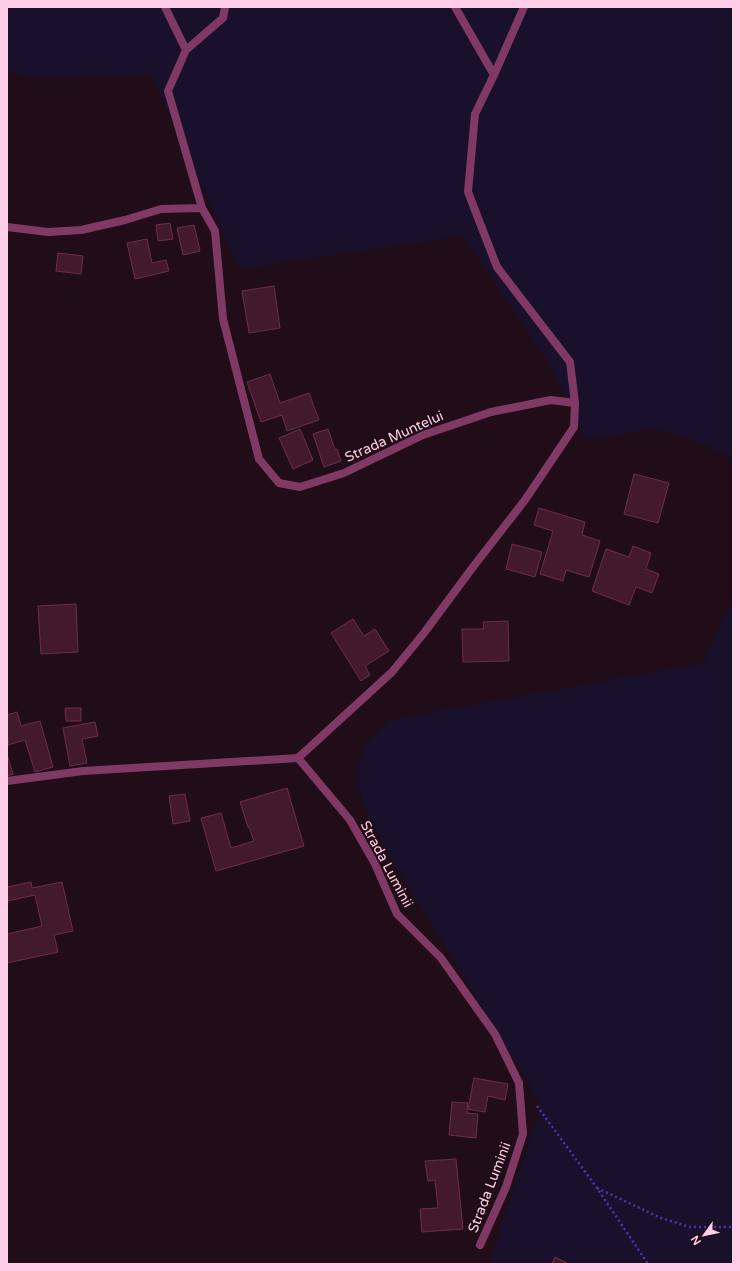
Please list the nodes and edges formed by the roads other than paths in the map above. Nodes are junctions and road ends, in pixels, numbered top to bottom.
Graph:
1 (165, 7) edge
2 (225, 7) edge
3 (455, 7) edge
4 (524, 7) edge
5 (186, 50) junction
6 (494, 76) junction
7 (202, 208) junction
8 (7, 227) edge
9 (575, 403) junction
10 (298, 758) junction
11 (7, 781) edge
12 (480, 1245) dead end

1 - 5 street
2 - 5 street
3 - 6 street
4 - 6 street
5 - 7 street, Strada Muntelui
6 - 9 street
7 - 8 street
7 - 9 street, Strada Muntelui
9 - 10 street
10 - 11 street
10 - 12 street, Strada Luminii

